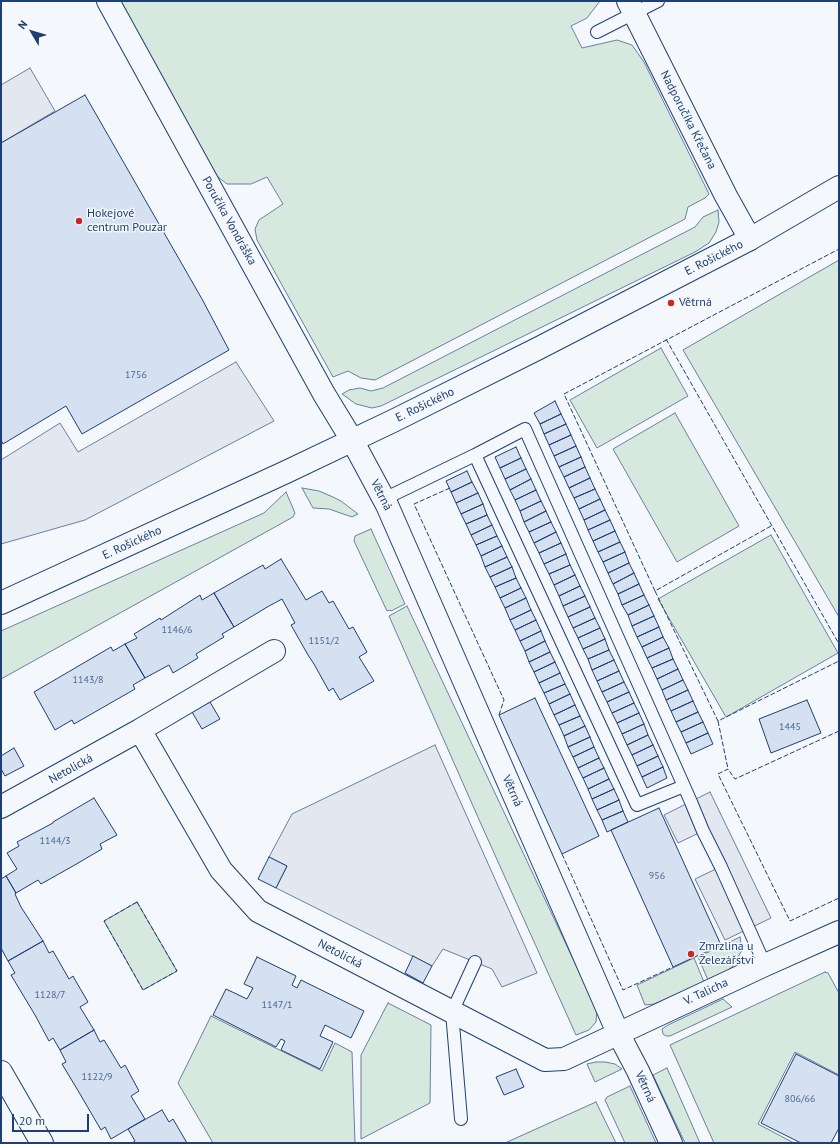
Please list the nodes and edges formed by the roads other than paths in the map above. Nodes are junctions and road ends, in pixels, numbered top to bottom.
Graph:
1 (108, 1) edge
2 (658, 1) edge
3 (631, 7) edge
4 (597, 32) dead end
5 (839, 187) edge
6 (750, 239) junction
7 (352, 440) junction
8 (475, 455) junction
9 (384, 499) junction
10 (1, 603) edge
11 (274, 651) dead end
12 (140, 730) junction
13 (684, 786) junction
14 (1, 807) edge
15 (839, 932) edge
16 (475, 962) dead end
17 (765, 965) junction
18 (452, 1012) junction
19 (618, 1033) junction
20 (1, 1072) edge
21 (461, 1119) dead end
22 (42, 1143) edge
23 (671, 1143) edge

1 - 7 street, Poručíka Vondráška
2 - 3 lane
3 - 4 lane
3 - 6 street, Nadporučíka Křečana
5 - 6 street, E. Rošického
6 - 7 street, E. Rošického
7 - 9 street, Větrná
7 - 10 street, E. Rošického
8 - 9 lane
8 - 13 lane
8 - 13 lane
9 - 19 street, Větrná
11 - 12 street, Netolická
12 - 14 street, Netolická
12 - 18 street, Netolická
13 - 17 lane
15 - 17 street, V. Talicha
16 - 18 lane
17 - 19 street, V. Talicha
18 - 19 street, Netolická
18 - 21 lane
19 - 23 street, Větrná
20 - 22 street

